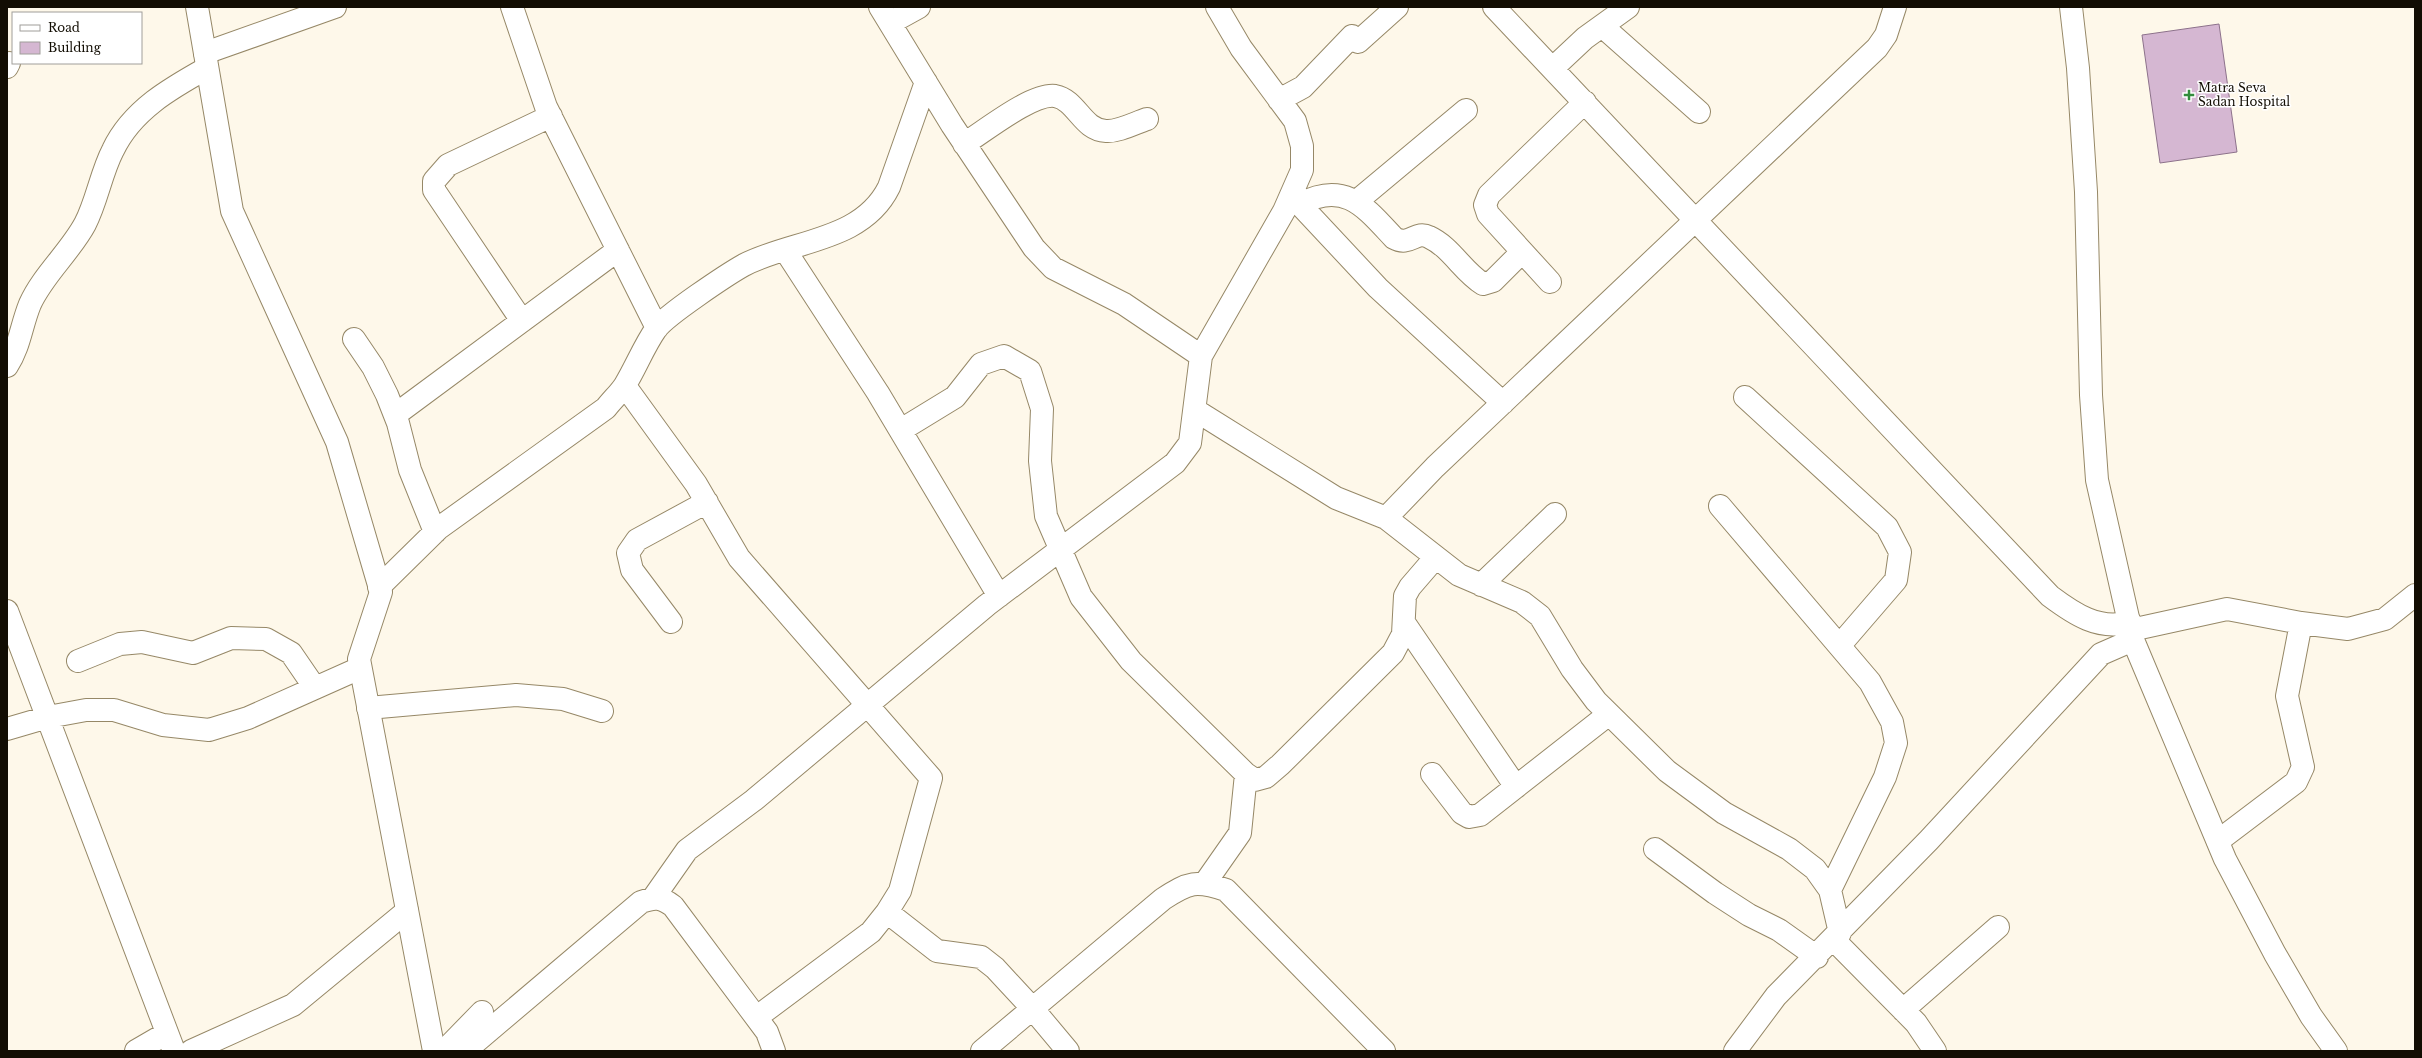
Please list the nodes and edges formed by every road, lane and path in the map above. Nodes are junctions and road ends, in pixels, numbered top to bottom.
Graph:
1 (197, 7) edge
2 (335, 7) edge
3 (512, 7) edge
4 (919, 7) edge
5 (1217, 7) edge
6 (1398, 7) edge
7 (1494, 7) edge
8 (1628, 7) edge
9 (1895, 7) edge
10 (2071, 7) edge
11 (885, 15) edge
12 (1602, 26) junction
13 (206, 61) junction
14 (1553, 68) junction
15 (926, 82) junction
16 (1279, 100) junction
17 (1585, 102) junction
18 (1466, 110) dead end
19 (1699, 112) dead end
20 (550, 116) junction
21 (1147, 120) dead end
22 (964, 144) junction
23 (1296, 200) junction
24 (1357, 201) junction
25 (1696, 220) junction
26 (618, 250) junction
27 (785, 250) junction
28 (1522, 252) junction
29 (1550, 282) dead end
30 (522, 321) junction
31 (657, 328) junction
32 (354, 339) dead end
33 (1201, 356) junction
34 (7, 366) edge
35 (624, 386) junction
36 (1745, 397) dead end
37 (1503, 403) junction
38 (1195, 410) junction
39 (395, 415) junction
40 (901, 430) junction
41 (707, 502) junction
42 (1720, 506) dead end
43 (1555, 514) dead end
44 (1386, 518) junction
45 (435, 532) junction
46 (1060, 549) junction
47 (1435, 558) junction
48 (1481, 585) junction
49 (379, 587) junction
50 (999, 596) junction
51 (2413, 601) edge
52 (7, 610) edge
53 (671, 622) dead end
54 (1405, 624) junction
55 (2301, 624) junction
56 (2132, 631) junction
57 (1840, 645) junction
58 (78, 661) dead end
59 (360, 668) junction
60 (315, 688) junction
61 (867, 706) junction
62 (368, 708) junction
63 (602, 711) dead end
64 (1609, 714) junction
65 (48, 718) junction
66 (7, 729) edge
67 (1246, 774) junction
68 (1432, 774) dead end
69 (1516, 787) junction
70 (2218, 841) junction
71 (1655, 849) dead end
72 (1205, 883) junction
73 (1830, 890) junction
74 (654, 897) junction
75 (407, 911) junction
76 (887, 912) junction
77 (1998, 926) dead end
78 (1837, 936) junction
79 (1817, 956) junction
80 (1032, 1008) junction
81 (1904, 1010) junction
82 (482, 1012) dead end
83 (756, 1017) junction
84 (171, 1042) edge
85 (136, 1051) edge
86 (191, 1051) edge
87 (434, 1051) edge
88 (444, 1051) edge
89 (460, 1051) edge
90 (774, 1051) edge
91 (982, 1051) edge
92 (1068, 1051) edge
93 (1384, 1051) edge
94 (1735, 1051) edge
95 (1934, 1051) edge
96 (2336, 1051) edge

1 - 13 main road
2 - 13 main road
3 - 20 main road
4 - 11 main road
5 - 16 main road
6 - 16 main road
7 - 14 main road
8 - 12 main road
9 - 25 main road
10 - 56 main road
11 - 15 main road
12 - 14 main road
12 - 19 main road
13 - 34 main road
13 - 49 main road
14 - 17 main road
15 - 22 main road
15 - 27 main road
16 - 23 main road
17 - 25 main road
17 - 28 main road
18 - 24 main road
20 - 26 main road
20 - 30 main road
21 - 22 main road
22 - 33 main road
23 - 24 main road
23 - 33 main road
23 - 37 main road
24 - 28 main road
25 - 37 main road
25 - 56 main road
26 - 30 main road
26 - 31 main road
27 - 31 main road
27 - 40 main road
28 - 29 main road
30 - 39 main road
31 - 35 main road
32 - 39 main road
33 - 38 main road
35 - 41 main road
35 - 45 main road
36 - 57 main road
37 - 44 main road
38 - 44 main road
38 - 46 main road
39 - 45 main road
40 - 46 main road
40 - 50 main road
41 - 53 main road
41 - 61 main road
42 - 57 main road
43 - 48 main road
44 - 47 main road
45 - 49 main road
46 - 50 main road
46 - 67 main road
47 - 48 main road
47 - 54 main road
48 - 64 main road
49 - 59 main road
50 - 61 main road
51 - 55 main road
52 - 65 main road
54 - 67 main road
54 - 69 main road
55 - 56 main road
55 - 70 main road
56 - 70 main road
56 - 78 main road
57 - 73 main road
58 - 60 main road
59 - 60 main road
59 - 62 main road
60 - 65 main road
61 - 74 main road
61 - 76 main road
62 - 63 main road
62 - 75 main road
64 - 69 main road
64 - 73 main road
65 - 66 main road
65 - 84 main road
67 - 72 main road
68 - 69 main road
70 - 96 main road
71 - 79 main road
72 - 80 main road
72 - 93 main road
73 - 78 main road
74 - 83 main road
74 - 89 main road
75 - 86 main road
75 - 87 main road
76 - 80 main road
76 - 83 main road
77 - 81 main road
78 - 79 main road
78 - 81 main road
79 - 94 main road
80 - 91 main road
80 - 92 main road
81 - 95 main road
82 - 88 main road
83 - 90 main road
84 - 85 main road

